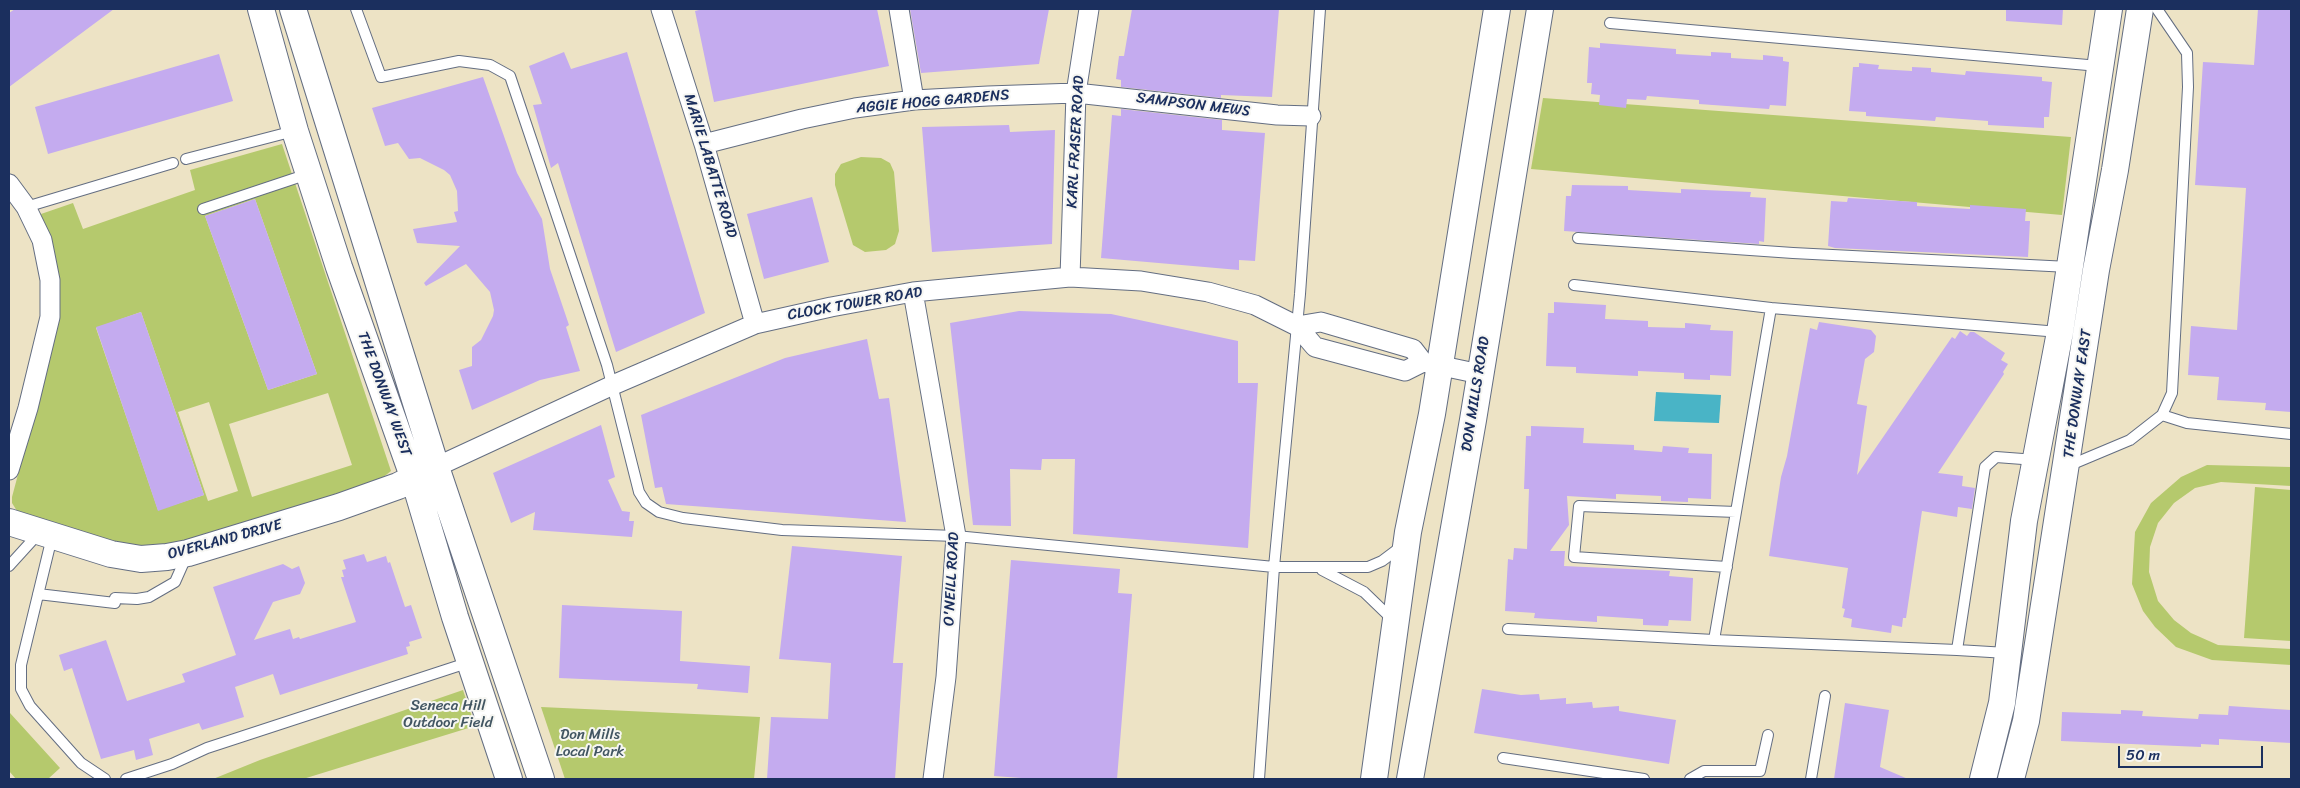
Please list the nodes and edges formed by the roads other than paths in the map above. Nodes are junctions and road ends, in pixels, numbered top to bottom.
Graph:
1 (261, 9) edge
2 (293, 9) edge
3 (356, 9) edge
4 (662, 9) edge
5 (899, 9) edge
6 (1089, 9) edge
7 (1320, 9) edge
8 (1497, 9) edge
9 (1540, 9) edge
10 (2109, 9) edge
11 (2140, 9) edge
12 (2157, 9) edge
13 (1610, 23) dead end
14 (2099, 66) junction
15 (2130, 72) junction
16 (1076, 93) junction
17 (914, 100) junction
18 (1311, 116) junction
19 (329, 119) junction
20 (294, 131) junction
21 (704, 144) junction
22 (186, 159) dead end
23 (173, 163) dead end
24 (309, 174) junction
25 (9, 184) edge
26 (26, 207) junction
27 (203, 209) dead end
28 (1578, 238) dead end
29 (2070, 267) junction
30 (2096, 270) junction
31 (1070, 277) junction
32 (1574, 285) dead end
33 (913, 292) junction
34 (1771, 308) junction
35 (755, 324) junction
36 (1297, 326) junction
37 (2060, 332) junction
38 (1431, 364) junction
39 (1480, 374) junction
40 (613, 385) junction
41 (2162, 415) junction
42 (2291, 434) edge
43 (2037, 460) junction
44 (2067, 466) junction
45 (9, 470) edge
46 (425, 473) junction
47 (1736, 512) junction
48 (9, 522) edge
49 (46, 534) junction
50 (956, 536) junction
51 (1406, 542) junction
52 (188, 553) junction
53 (9, 566) edge
54 (1726, 567) junction
55 (1274, 568) junction
56 (1319, 569) junction
57 (38, 594) junction
58 (1394, 621) junction
59 (1508, 629) dead end
60 (1714, 640) junction
61 (1957, 650) junction
62 (498, 652) junction
63 (2010, 653) junction
64 (2037, 656) junction
65 (471, 661) junction
66 (1825, 696) dead end
67 (1768, 735) dead end
68 (1503, 758) dead end
69 (1985, 773) edge
70 (1583, 775) edge
71 (2016, 778) edge
72 (105, 779) edge
73 (126, 779) edge
74 (509, 779) edge
75 (540, 779) edge
76 (933, 779) edge
77 (1259, 779) edge
78 (1374, 779) edge
79 (1410, 779) edge
80 (1644, 779) edge
81 (1690, 779) edge
82 (1811, 779) edge

1 - 20 street, THE DONWAY WEST
2 - 19 street, THE DONWAY WEST
3 - 40 lane
4 - 21 street, MARIE LABATTE ROAD
5 - 17 street
6 - 16 street, KARL FRASER ROAD
7 - 18 lane
8 - 38 street
9 - 39 street, DON MILLS ROAD
10 - 14 street, THE DONWAY EAST
11 - 15 street, THE DONWAY EAST
12 - 41 lane
13 - 14 lane
14 - 15 street
14 - 29 street, THE DONWAY EAST
15 - 30 street, THE DONWAY EAST
16 - 17 street, AGGIE HOGG GARDENS
16 - 18 street, SAMPSON MEWS
16 - 31 street, KARL FRASER ROAD
17 - 21 street, AGGIE HOGG GARDENS
18 - 36 lane
19 - 20 street
19 - 46 street, THE DONWAY WEST
20 - 22 lane
20 - 24 street, THE DONWAY WEST
21 - 35 street, MARIE LABATTE ROAD
23 - 26 lane
24 - 27 lane
24 - 46 street, THE DONWAY WEST
25 - 26 street
26 - 45 street
28 - 29 lane
29 - 30 street
29 - 37 street, THE DONWAY EAST
30 - 44 street, THE DONWAY EAST
31 - 33 street, CLOCK TOWER ROAD
31 - 36 street, CLOCK TOWER ROAD
32 - 34 lane
33 - 35 street, CLOCK TOWER ROAD
33 - 50 street, O'NEILL ROAD
34 - 37 lane
34 - 47 lane
35 - 40 street, CLOCK TOWER ROAD
36 - 38 street
36 - 38 street, CLOCK TOWER ROAD
36 - 55 lane
37 - 43 street, THE DONWAY EAST
38 - 39 street
38 - 51 street
39 - 79 street, DON MILLS ROAD
40 - 46 street, CLOCK TOWER ROAD
40 - 50 lane
41 - 42 lane
41 - 44 lane
43 - 44 street
43 - 61 lane
43 - 63 street, THE DONWAY EAST
44 - 64 street, THE DONWAY EAST
46 - 52 street, OVERLAND DRIVE
46 - 62 street, THE DONWAY WEST
46 - 65 street, THE DONWAY WEST
47 - 54 lane
47 - 54 lane
48 - 49 street, OVERLAND DRIVE
49 - 52 street, OVERLAND DRIVE
49 - 53 lane
49 - 57 lane
50 - 55 lane
50 - 76 street, O'NEILL ROAD
51 - 56 lane
51 - 58 street
52 - 57 lane
54 - 60 lane
55 - 56 lane
55 - 77 lane
56 - 58 lane
57 - 72 lane
58 - 78 street
59 - 60 lane
60 - 61 lane
61 - 63 lane
62 - 65 street
62 - 75 street, THE DONWAY WEST
63 - 64 street
63 - 69 street, THE DONWAY EAST
64 - 71 street, THE DONWAY EAST
65 - 73 lane
65 - 74 street, THE DONWAY WEST
66 - 82 lane
67 - 81 lane
68 - 70 lane
69 - 71 street
70 - 80 lane

